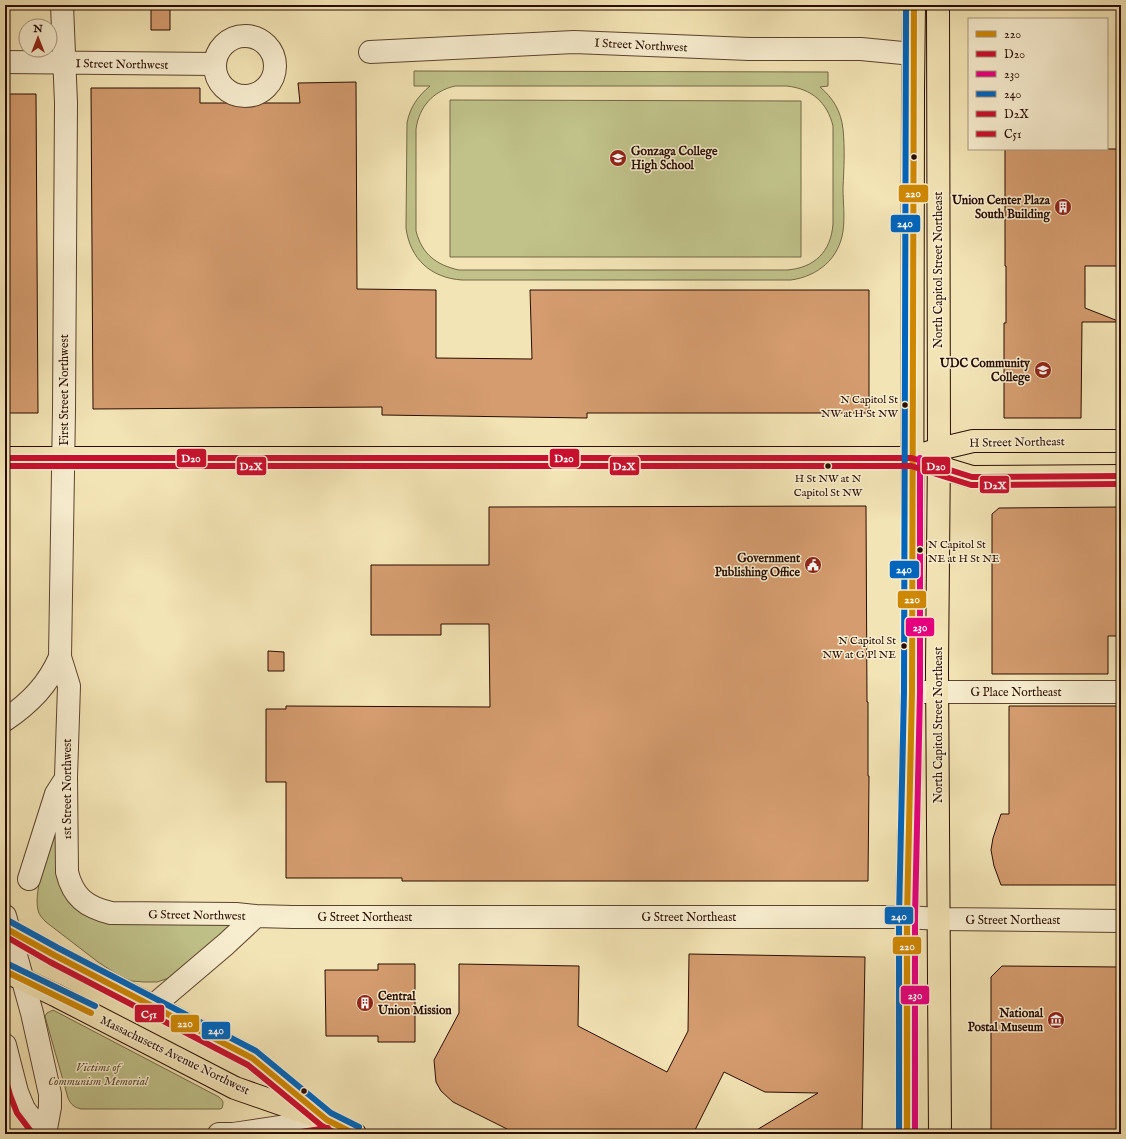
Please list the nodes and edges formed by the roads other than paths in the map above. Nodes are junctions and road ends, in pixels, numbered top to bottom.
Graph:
1 (62, 5) edge
2 (914, 5) edge
3 (938, 5) edge
4 (370, 52) dead end
5 (913, 54) junction
6 (5, 62) edge
7 (64, 63) junction
8 (215, 64) dead end
9 (912, 270) junction
10 (938, 270) junction
11 (1121, 441) edge
12 (5, 458) edge
13 (63, 458) junction
14 (912, 458) junction
15 (939, 458) junction
16 (1121, 476) edge
17 (60, 657) junction
18 (912, 692) junction
19 (938, 692) junction
20 (1121, 692) edge
21 (5, 720) edge
22 (66, 777) junction
23 (29, 879) dead end
24 (97, 910) joint
25 (256, 916) junction
26 (907, 917) junction
27 (939, 919) junction
28 (1121, 920) edge
29 (6, 924) edge
30 (14, 975) edge
31 (154, 1006) junction
32 (5, 1045) edge
33 (907, 1064) junction
34 (940, 1064) junction
35 (327, 1120) junction
36 (44, 1134) edge
37 (220, 1134) edge
38 (355, 1134) edge
39 (907, 1134) edge
40 (940, 1134) edge

1 - 7 street
2 - 5 main road
3 - 10 main road, North Capitol Street Northeast
4 - 5 street, I Street Northwest
5 - 9 main road
6 - 7 street, I Street Northwest
7 - 8 street, I Street Northwest
7 - 13 street, First Street Northwest
9 - 10 main road
9 - 14 main road
10 - 15 main road, North Capitol Street Northeast
11 - 15 main road, H Street Northeast
12 - 13 main road
13 - 14 main road
13 - 17 street, First Street Northwest
14 - 15 main road
14 - 18 main road
15 - 16 main road
15 - 19 main road, North Capitol Street Northeast
17 - 21 street, First Street Northwest
17 - 22 street, 1st Street Northwest
18 - 19 street, G Place Northeast
18 - 26 main road
19 - 20 street, G Place Northeast
19 - 27 main road, North Capitol Street Northeast
22 - 23 street
22 - 24 street, 1st Street Northwest
24 - 25 street, G Street Northwest
25 - 26 street, G Street Northeast
25 - 31 street, G Street Northwest
26 - 27 street, G Street Northeast
26 - 33 main road
27 - 28 street, G Street Northeast
27 - 34 main road, North Capitol Street Northeast
29 - 30 street
29 - 31 main road, Massachusetts Avenue Northwest
30 - 35 main road, Massachusetts Avenue Northwest
30 - 36 street
31 - 35 main road, Massachusetts Avenue Northwest
32 - 36 street
33 - 34 main road
33 - 39 main road
34 - 40 main road, North Capitol Street Northeast
35 - 37 street
35 - 38 main road, Massachusetts Avenue Northwest

